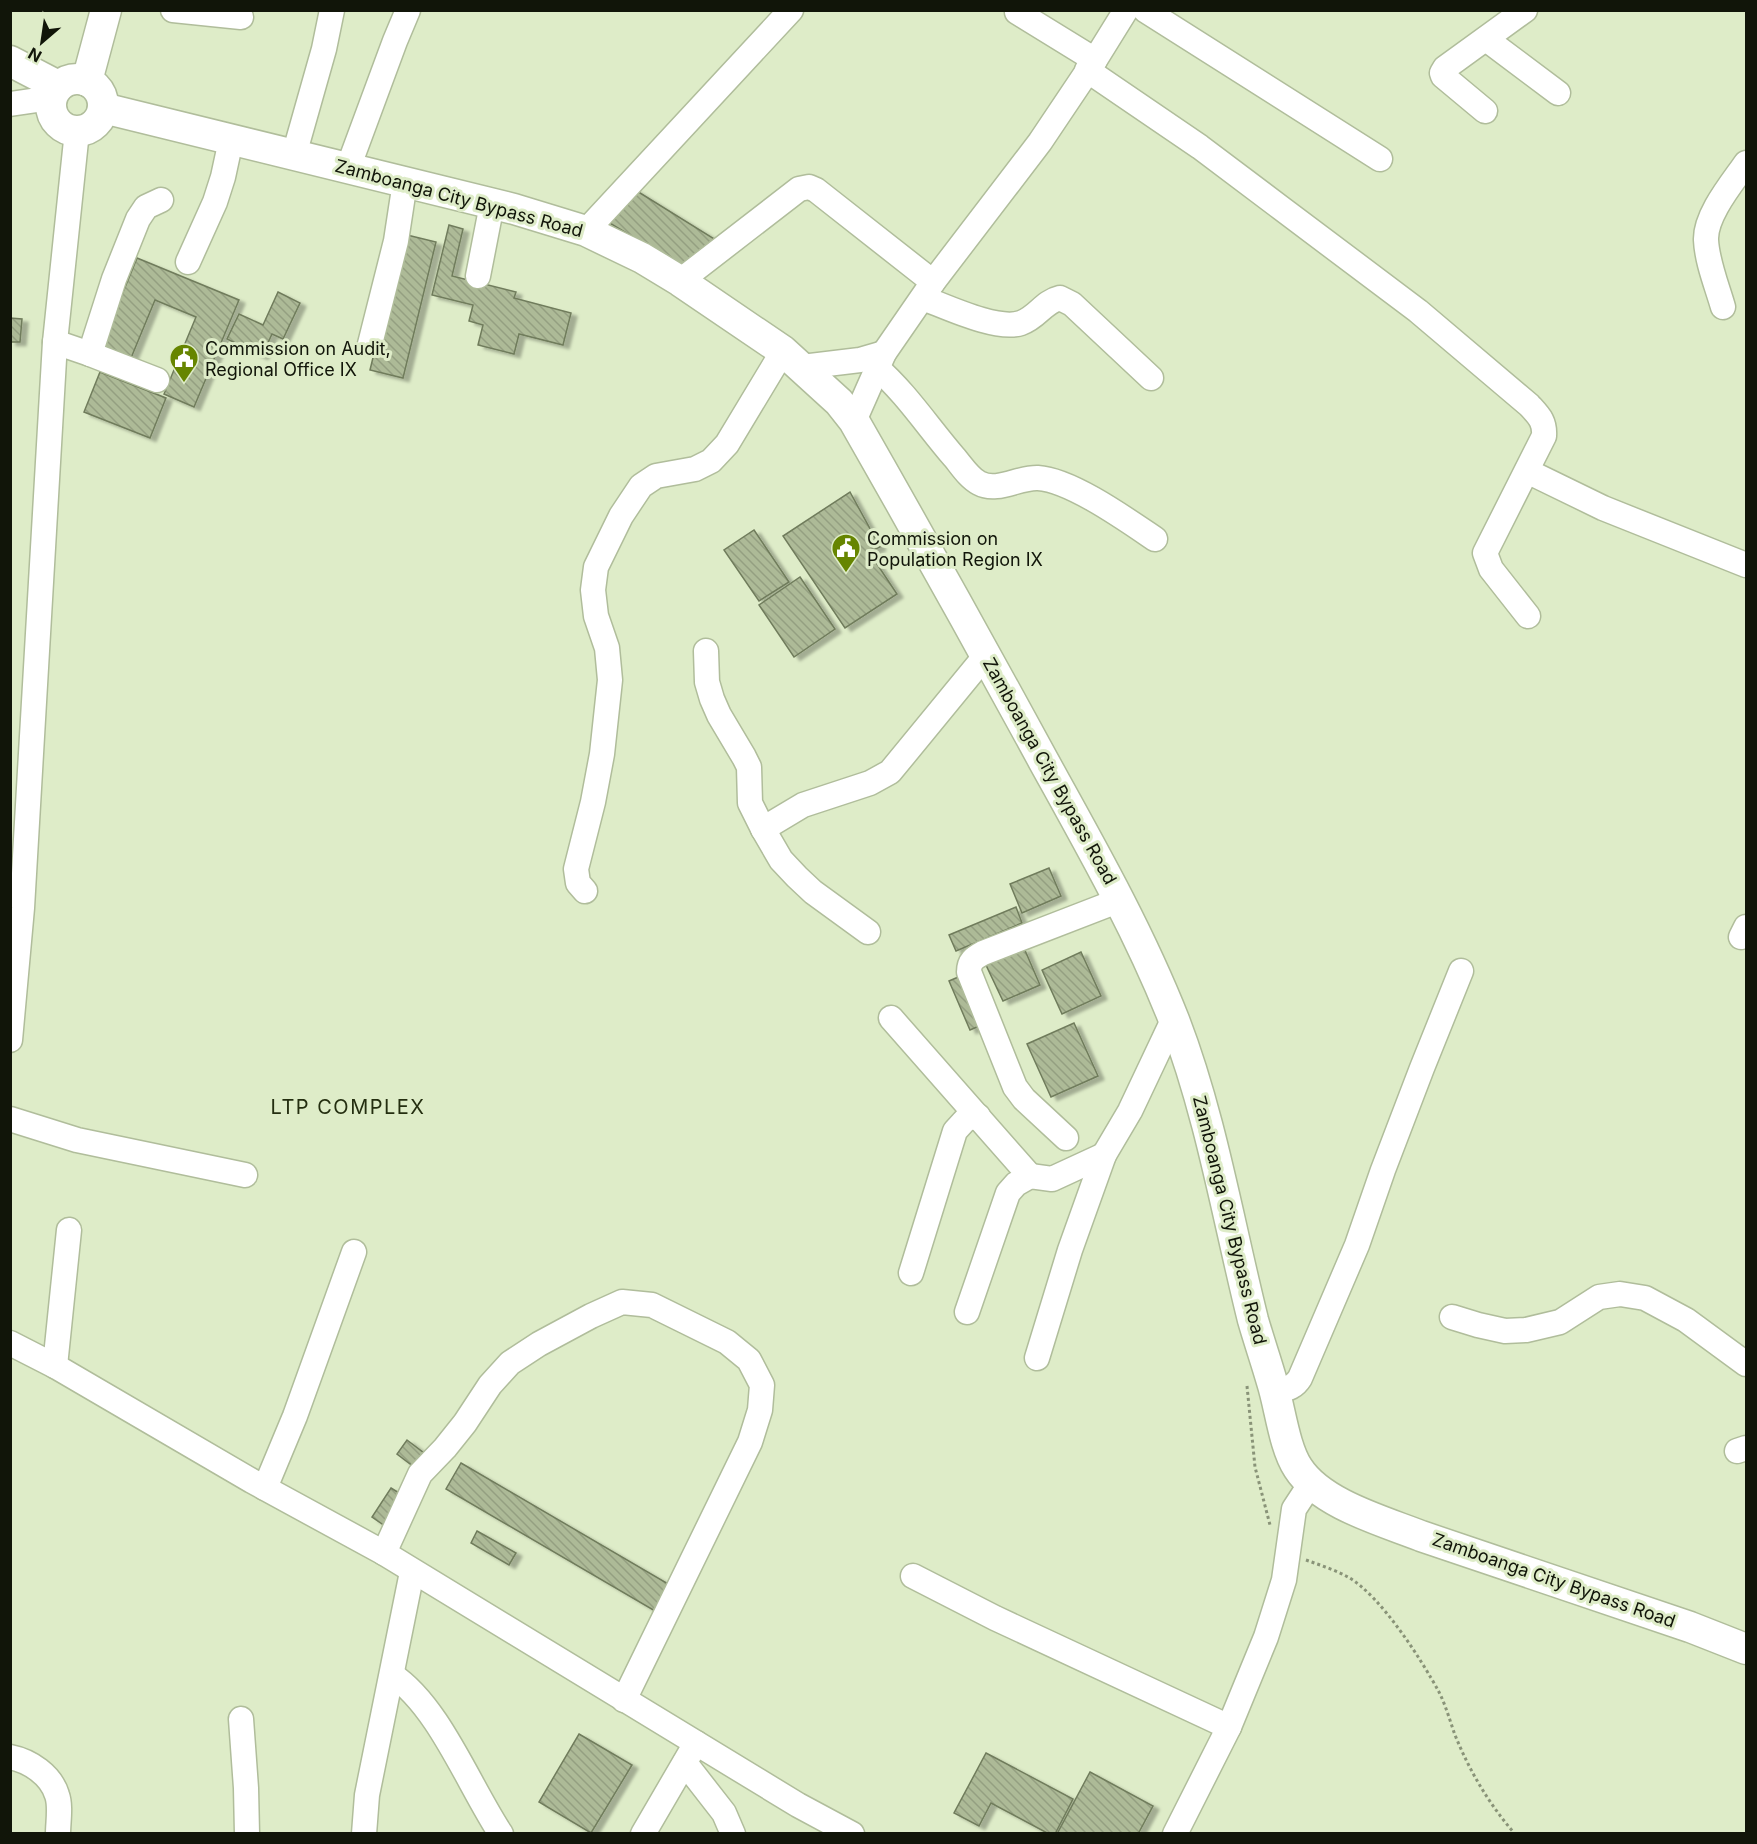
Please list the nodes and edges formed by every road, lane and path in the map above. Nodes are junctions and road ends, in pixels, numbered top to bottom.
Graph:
1 (106, 10) edge
2 (173, 10) edge
3 (332, 10) edge
4 (408, 10) edge
5 (791, 10) edge
6 (1126, 10) edge
7 (1145, 10) edge
8 (1525, 10) edge
9 (1017, 12) dead end
10 (241, 16) dead end
11 (1486, 39) junction
12 (10, 61) edge
13 (1091, 65) junction
14 (65, 88) junction
15 (1558, 93) dead end
16 (10, 104) edge
17 (103, 108) junction
18 (1485, 111) dead end
19 (77, 132) junction
20 (231, 140) junction
21 (294, 155) junction
22 (1380, 159) dead end
23 (1746, 163) edge
24 (348, 168) junction
25 (405, 182) junction
26 (161, 200) dead end
27 (492, 204) junction
28 (586, 231) junction
29 (188, 262) dead end
30 (478, 276) dead end
31 (680, 281) junction
32 (928, 290) junction
33 (1723, 307) dead end
34 (55, 342) junction
35 (370, 344) dead end
36 (90, 354) junction
37 (793, 359) junction
38 (880, 360) junction
39 (1151, 378) dead end
40 (157, 380) dead end
41 (854, 420) junction
42 (1527, 471) junction
43 (1155, 539) dead end
44 (1746, 565) edge
45 (1528, 616) dead end
46 (706, 651) dead end
47 (986, 655) junction
48 (19, 791) edge
49 (763, 830) junction
50 (585, 891) dead end
51 (1120, 900) junction
52 (868, 932) dead end
53 (1461, 971) dead end
54 (891, 1018) dead end
55 (1173, 1020) junction
56 (10, 1040) edge
57 (978, 1116) junction
58 (10, 1119) edge
59 (1066, 1138) dead end
60 (1104, 1155) junction
61 (245, 1175) dead end
62 (1030, 1176) junction
63 (69, 1230) dead end
64 (354, 1252) dead end
65 (911, 1273) dead end
66 (967, 1312) dead end
67 (1452, 1317) dead end
68 (10, 1343) edge
69 (1037, 1358) dead end
70 (1746, 1364) edge
71 (55, 1366) junction
72 (1261, 1388) junction
73 (1311, 1483) junction
74 (265, 1488) junction
75 (1288, 1546) junction
76 (384, 1553) junction
77 (412, 1572) junction
78 (913, 1576) dead end
79 (1746, 1649) edge
80 (392, 1675) junction
81 (624, 1700) junction
82 (241, 1719) dead end
83 (1229, 1727) junction
84 (690, 1753) junction
85 (10, 1757) edge
86 (58, 1833) edge
87 (247, 1833) edge
88 (364, 1833) edge
89 (501, 1833) edge
90 (643, 1833) edge
91 (733, 1833) edge
92 (852, 1833) edge
93 (1175, 1833) edge
94 (1515, 1833) edge

1 - 14 main road
2 - 10 street
3 - 21 street
4 - 24 street
5 - 28 street
6 - 13 street
7 - 22 street
8 - 11 street
9 - 13 street
11 - 15 street
11 - 18 street
12 - 14 main road
13 - 32 street
13 - 42 street
14 - 16 street
14 - 17 main road
14 - 19 main road
17 - 19 main road
17 - 20 main road, Zamboanga City Bypass Road
19 - 34 street
20 - 21 main road, Zamboanga City Bypass Road
20 - 29 street
21 - 24 main road, Zamboanga City Bypass Road
23 - 33 street
24 - 25 main road, Zamboanga City Bypass Road
25 - 27 main road, Zamboanga City Bypass Road
25 - 35 street
26 - 36 street
27 - 28 main road, Zamboanga City Bypass Road
27 - 30 street
28 - 31 main road, Zamboanga City Bypass Road
31 - 32 street
31 - 37 main road, Zamboanga City Bypass Road
32 - 38 street
32 - 39 street
34 - 36 street
34 - 48 street
36 - 40 street
37 - 38 street
37 - 41 main road, Zamboanga City Bypass Road
37 - 50 street
38 - 41 street
38 - 43 street
41 - 47 main road, Zamboanga City Bypass Road
42 - 44 street
42 - 45 street
46 - 49 street
47 - 49 street
47 - 51 main road, Zamboanga City Bypass Road
48 - 56 street
49 - 52 street
51 - 55 main road, Zamboanga City Bypass Road
51 - 59 street
53 - 72 street
54 - 57 street
55 - 60 street
55 - 72 main road, Zamboanga City Bypass Road
57 - 62 street
57 - 65 street
58 - 61 street
60 - 62 street
60 - 69 street
62 - 66 street
63 - 71 street
64 - 74 street
67 - 70 street
68 - 71 street
71 - 74 street
72 - 73 main road, Zamboanga City Bypass Road
72 - 75 path
73 - 75 street
73 - 79 main road, Zamboanga City Bypass Road
74 - 76 street
75 - 83 street
75 - 94 path
76 - 77 street
76 - 81 street
77 - 80 street
77 - 81 street
78 - 83 street
80 - 88 street
80 - 89 street
81 - 84 street
82 - 87 street
83 - 93 street
84 - 90 street
84 - 91 street
84 - 92 street
85 - 86 street

